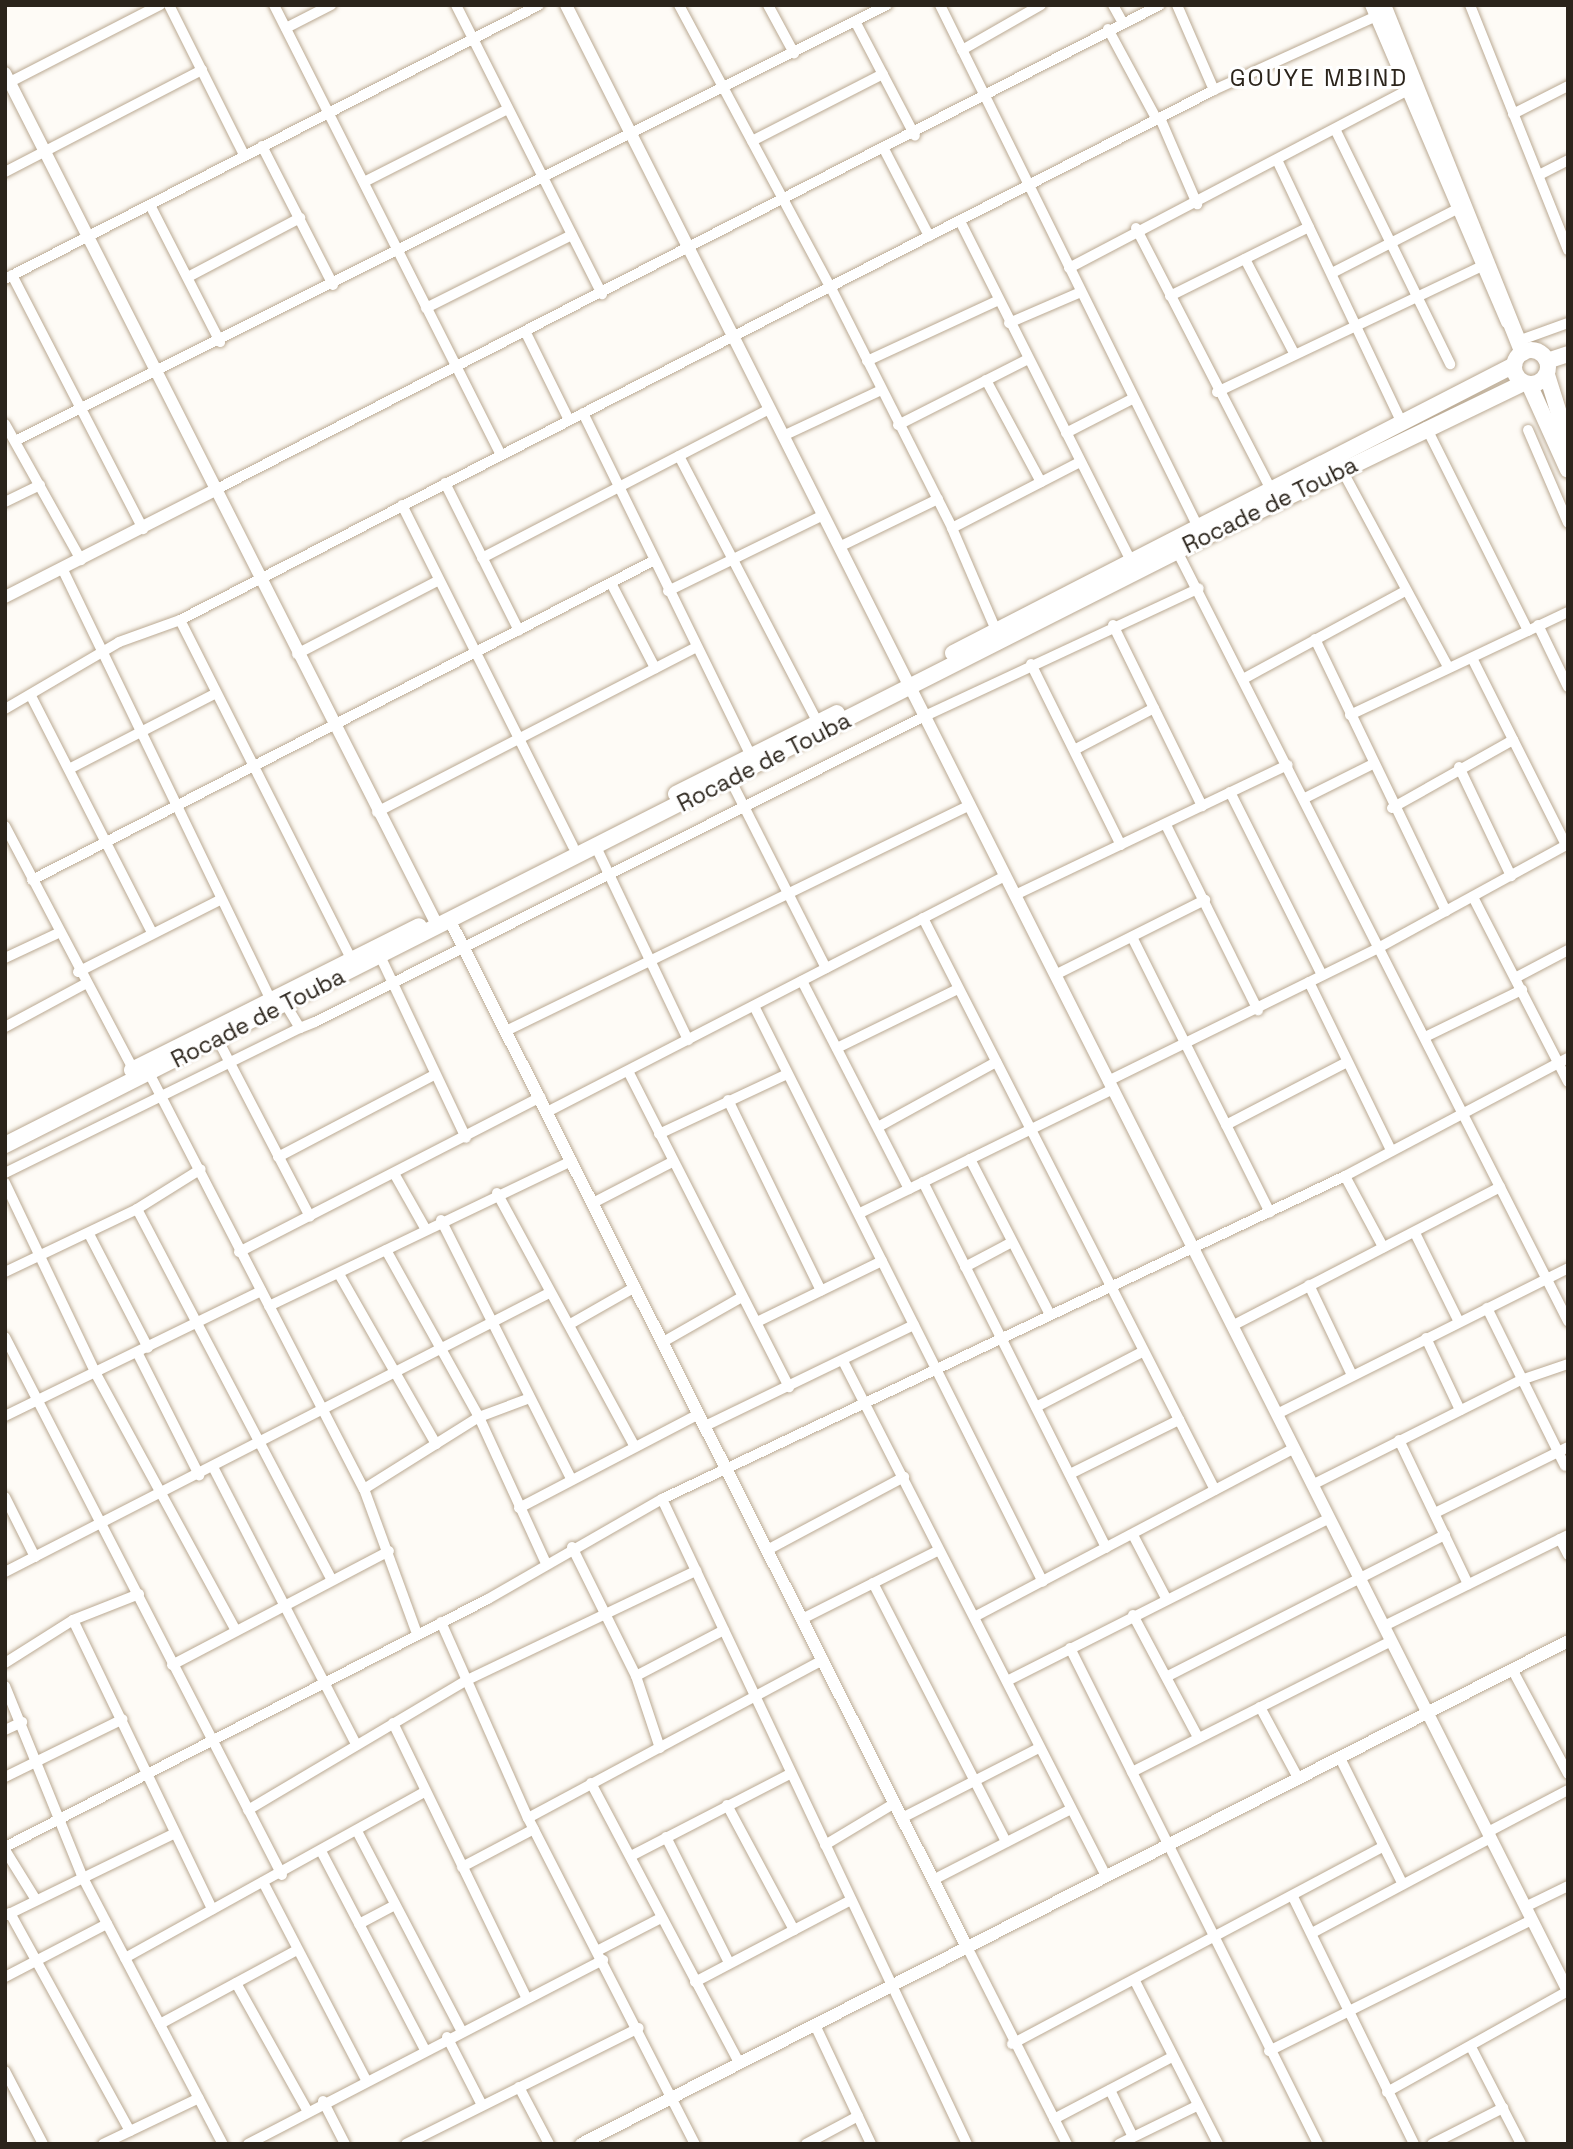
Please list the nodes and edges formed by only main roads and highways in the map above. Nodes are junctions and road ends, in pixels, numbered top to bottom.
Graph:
1 (1379, 11) edge
2 (1517, 347) junction
3 (1568, 354) edge
4 (1547, 368) junction
5 (1527, 384) junction
6 (1568, 442) edge
7 (1568, 470) edge
8 (1201, 533) junction
9 (998, 637) junction
10 (907, 683) junction
11 (441, 922) junction
12 (278, 1002) junction
13 (141, 1071) junction
14 (5, 1134) edge
15 (5, 1144) edge

1 - 2 main road
2 - 4 main road
2 - 5 main road
2 - 8 main road, Rocade de Touba
3 - 4 main road
4 - 5 main road, Rocade de Touba
4 - 6 main road
5 - 7 main road
5 - 8 main road, Rocade de Touba
8 - 9 main road, Rocade de Touba
8 - 9 main road, Rocade de Touba
9 - 10 main road, Rocade de Touba
10 - 11 main road, Rocade de Touba
10 - 11 main road, Rocade de Touba
11 - 12 main road, Rocade de Touba
11 - 12 main road, Rocade de Touba
12 - 13 main road, Rocade de Touba
12 - 13 main road, Rocade de Touba
13 - 14 main road, Rocade de Touba
13 - 15 main road, Rocade de Touba

